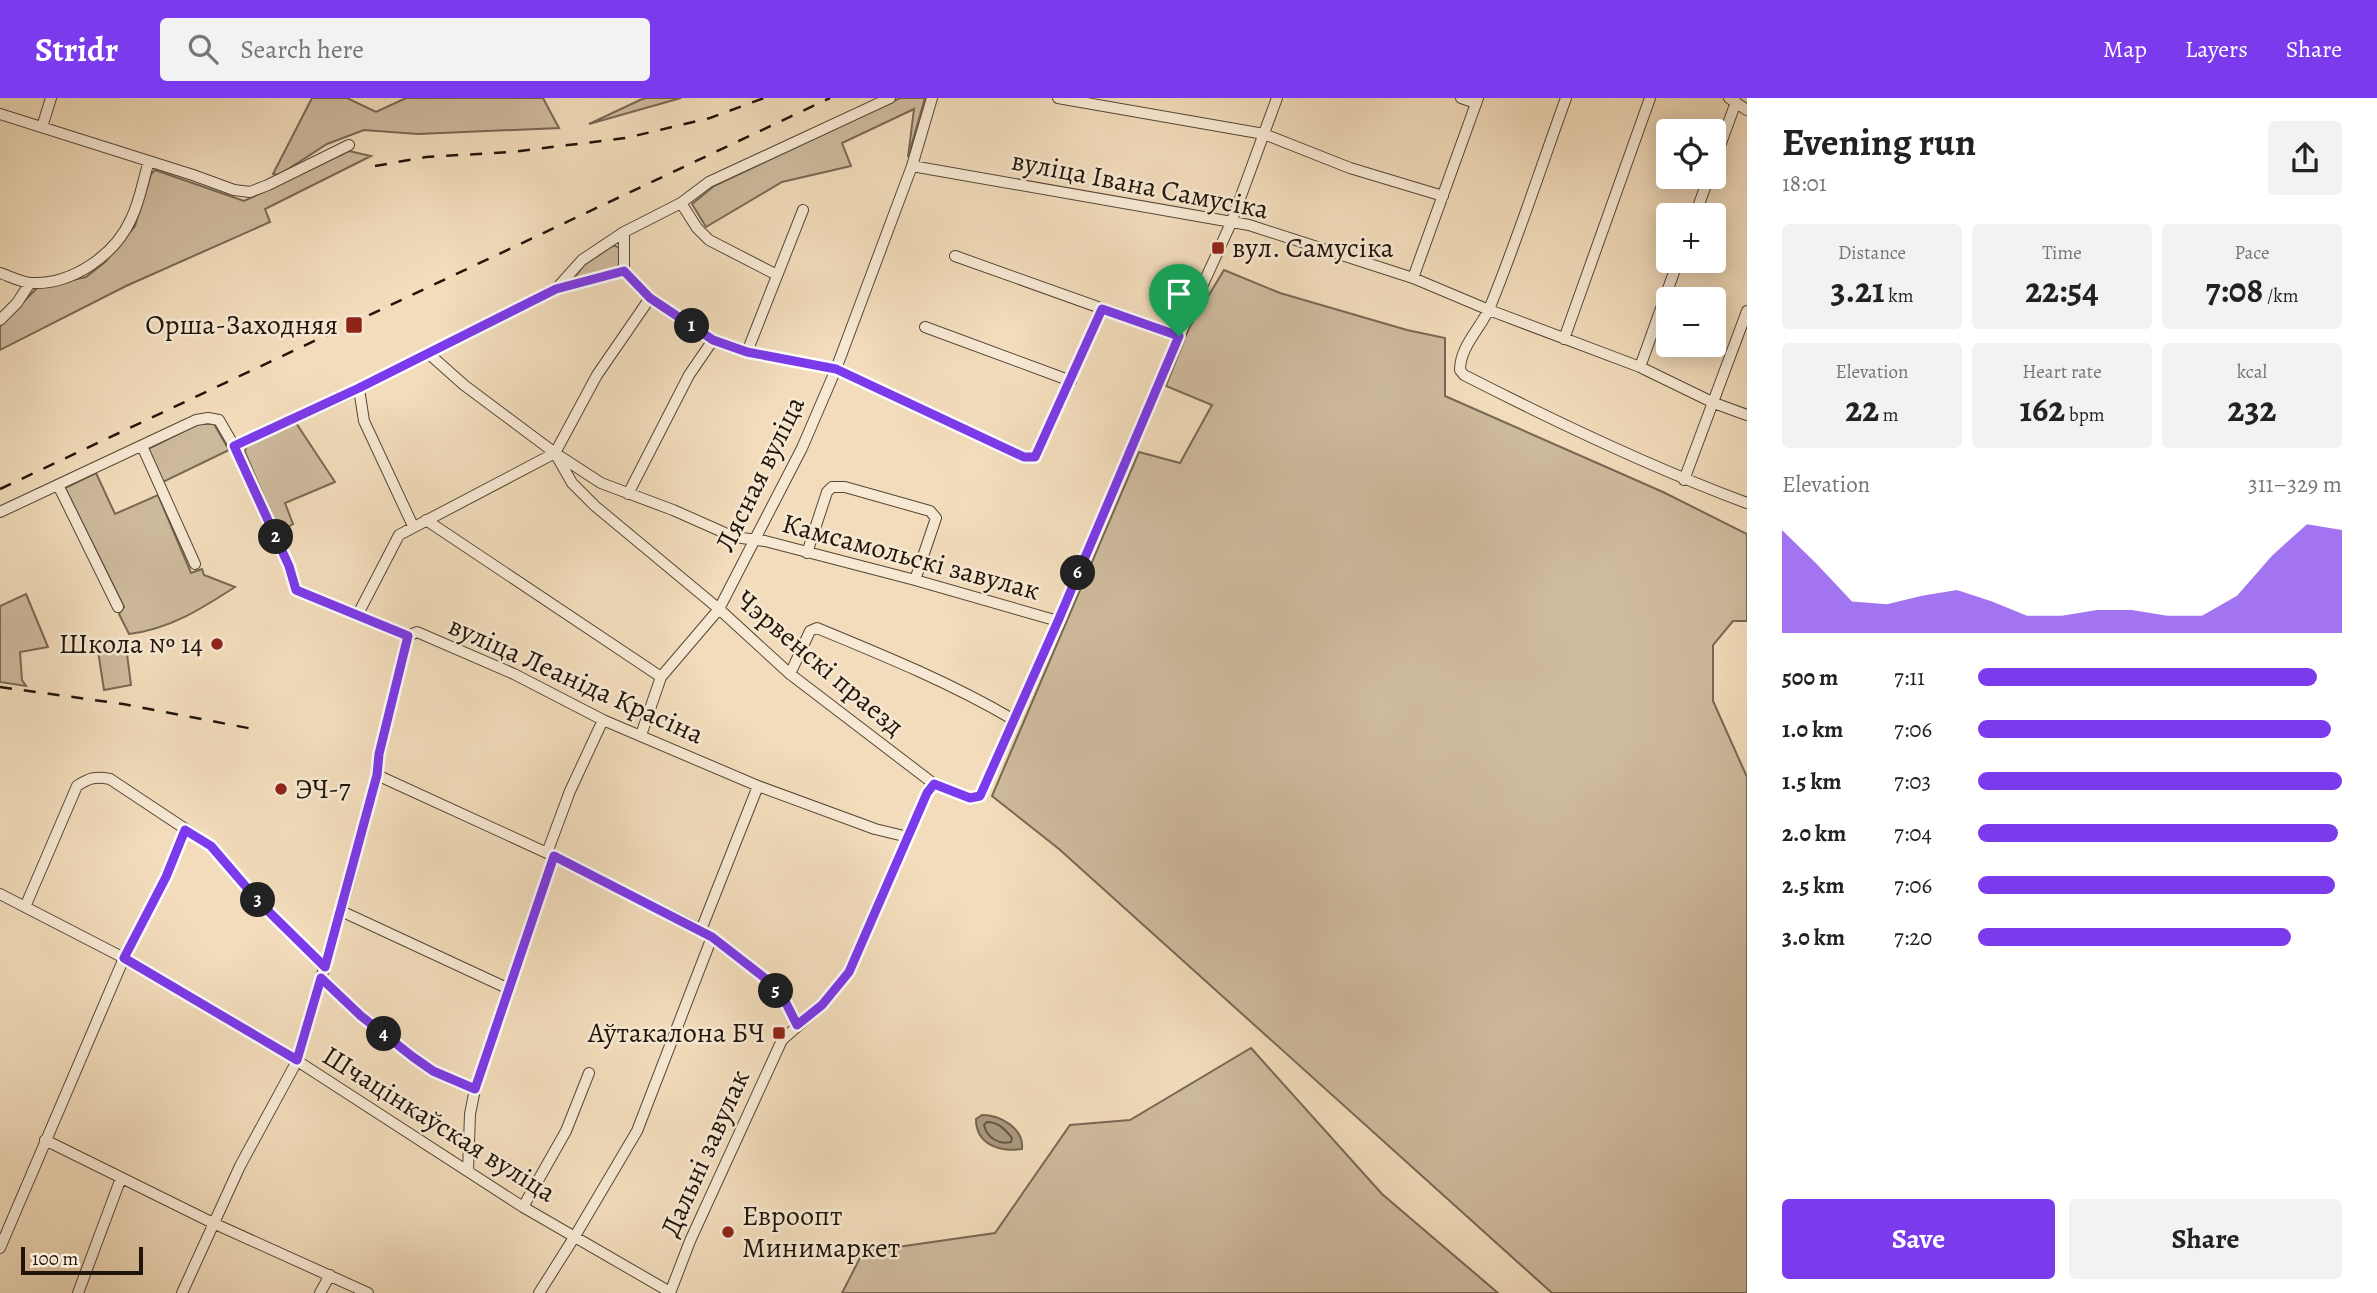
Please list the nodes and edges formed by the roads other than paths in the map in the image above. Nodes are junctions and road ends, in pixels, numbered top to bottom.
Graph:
1 (51, 98) edge
2 (890, 98) edge
3 (932, 98) edge
4 (1058, 98) edge
5 (1278, 98) edge
6 (1461, 98) edge
7 (1566, 98) edge
8 (1650, 98) edge
9 (1733, 100) edge
10 (1477, 101) edge
11 (1747, 110) edge
12 (0, 114) edge
13 (1726, 123) edge
14 (41, 127) junction
15 (1264, 134) junction
16 (349, 145) dead end
17 (149, 161) junction
18 (912, 166) junction
19 (1443, 196) junction
20 (681, 203) junction
21 (803, 210) dead end
22 (1231, 223) junction
23 (624, 232) junction
24 (955, 256) dead end
25 (624, 271) junction
26 (0, 273) edge
27 (1674, 273) edge
28 (778, 275) junction
29 (1413, 278) junction
30 (30, 283) junction
31 (556, 289) junction
32 (650, 298) junction
33 (1102, 309) junction
34 (1489, 310) junction
35 (1747, 311) edge
36 (0, 320) edge
37 (925, 327) dead end
38 (1179, 336) junction
39 (1564, 339) junction
40 (713, 340) junction
41 (747, 352) junction
42 (428, 354) junction
43 (1640, 367) junction
44 (836, 369) junction
45 (1071, 382) junction
46 (359, 388) junction
47 (1714, 403) junction
48 (1747, 415) edge
49 (142, 446) junction
50 (234, 446) junction
51 (555, 453) junction
52 (1684, 480) junction
53 (58, 485) junction
54 (628, 494) junction
55 (1747, 503) edge
56 (0, 512) edge
57 (426, 520) junction
58 (413, 526) junction
59 (752, 541) junction
60 (807, 553) junction
61 (195, 564) dead end
62 (915, 580) junction
63 (118, 607) dead end
64 (719, 608) junction
65 (357, 616) junction
66 (1058, 621) junction
67 (408, 636) junction
68 (790, 674) junction
69 (661, 677) junction
70 (603, 720) junction
71 (1014, 720) junction
72 (641, 736) junction
73 (377, 775) junction
74 (934, 784) junction
75 (758, 786) junction
76 (185, 830) junction
77 (908, 836) junction
78 (551, 854) junction
79 (0, 894) edge
80 (25, 907) junction
81 (341, 911) junction
82 (701, 930) junction
83 (712, 937) junction
84 (124, 958) junction
85 (325, 967) junction
86 (321, 978) junction
87 (509, 989) junction
88 (797, 1025) junction
89 (297, 1060) junction
90 (589, 1073) dead end
91 (475, 1089) junction
92 (45, 1140) junction
93 (468, 1171) junction
94 (121, 1178) junction
95 (523, 1207) junction
96 (213, 1223) junction
97 (575, 1236) junction
98 (0, 1248) edge
99 (330, 1275) junction
100 (78, 1293) edge
101 (181, 1293) edge
102 (320, 1293) edge
103 (368, 1293) edge
104 (539, 1293) edge
105 (670, 1293) edge

1 - 14 street
2 - 20 street
3 - 18 street, Лясная вуліца
4 - 15 street
5 - 15 street
6 - 10 street
7 - 34 street
8 - 39 street
9 - 11 street
9 - 13 street
10 - 19 street
12 - 14 street
14 - 17 street
15 - 19 street
15 - 22 street
16 - 17 street
17 - 30 street
18 - 22 street, вуліца Івана Самусіка
18 - 44 street, Лясная вуліца
19 - 29 street
20 - 23 street
20 - 28 street
21 - 28 street
22 - 29 street, вуліца Івана Самусіка
22 - 38 street
23 - 25 street
23 - 31 street
24 - 33 street
25 - 31 street
25 - 32 street
26 - 30 street
27 - 43 street
28 - 41 street
29 - 34 street, вуліца Івана Самусіка
30 - 36 street
31 - 42 street
32 - 40 street
32 - 51 street
33 - 38 street
33 - 45 street
34 - 39 street, вуліца Івана Самусіка
34 - 52 street
35 - 47 street
37 - 45 street
38 - 66 street
39 - 43 street, вуліца Івана Самусіка
40 - 41 street
40 - 54 street
41 - 44 street
42 - 46 street
42 - 51 street, Чэрвенскі праезд
43 - 47 street, вуліца Івана Самусіка
44 - 45 street
44 - 59 street, Лясная вуліца
46 - 50 street
46 - 58 street
47 - 48 street, вуліца Івана Самусіка
47 - 52 street
49 - 50 street, вуліца Леаніда Красіна
49 - 53 street, вуліца Леаніда Красіна
49 - 61 street
50 - 65 street, вуліца Леаніда Красіна
51 - 54 street, Камсамольскі завулак
51 - 57 street
51 - 64 street, Чэрвенскі праезд
52 - 55 street
53 - 56 street, вуліца Леаніда Красіна
53 - 63 street
54 - 59 street, Камсамольскі завулак
57 - 58 street
57 - 69 street
58 - 65 street
59 - 60 street, Камсамольскі завулак
59 - 64 street, Лясная вуліца
60 - 62 street, Камсамольскі завулак
60 - 62 street
62 - 66 street, Камсамольскі завулак
64 - 68 street, Чэрвенскі праезд
64 - 69 street, Лясная вуліца
65 - 67 street, вуліца Леаніда Красіна
66 - 71 street
67 - 70 street, вуліца Леаніда Красіна
67 - 73 street
68 - 71 street
68 - 74 street, Чэрвенскі праезд
69 - 72 street, Лясная вуліца
70 - 72 street, вуліца Леаніда Красіна
70 - 78 street
71 - 74 street, Чэрвенскі праезд
72 - 75 street, вуліца Леаніда Красіна
73 - 78 street
73 - 81 street
74 - 77 street, Дальні завулак
75 - 77 street, вуліца Леаніда Красіна
75 - 82 street
76 - 80 street
76 - 84 street
76 - 85 street
77 - 88 street, Дальні завулак
78 - 82 street
78 - 87 street
79 - 80 street, Шчацінкаўская вуліца
80 - 84 street, Шчацінкаўская вуліца
81 - 85 street
81 - 87 street
82 - 83 street
83 - 88 street
83 - 97 street
84 - 89 street, Шчацінкаўская вуліца
84 - 92 street
85 - 86 street
86 - 89 street
86 - 91 street
87 - 91 street
88 - 105 street, Дальні завулак
89 - 93 street, Шчацінкаўская вуліца
89 - 96 street
90 - 95 street
91 - 93 street
92 - 94 street
92 - 98 street
93 - 95 street, Шчацінкаўская вуліца
94 - 96 street
94 - 100 street
95 - 97 street, Шчацінкаўская вуліца
96 - 99 street
96 - 101 street
97 - 104 street
97 - 105 street, Шчацінкаўская вуліца
99 - 102 street
99 - 103 street

